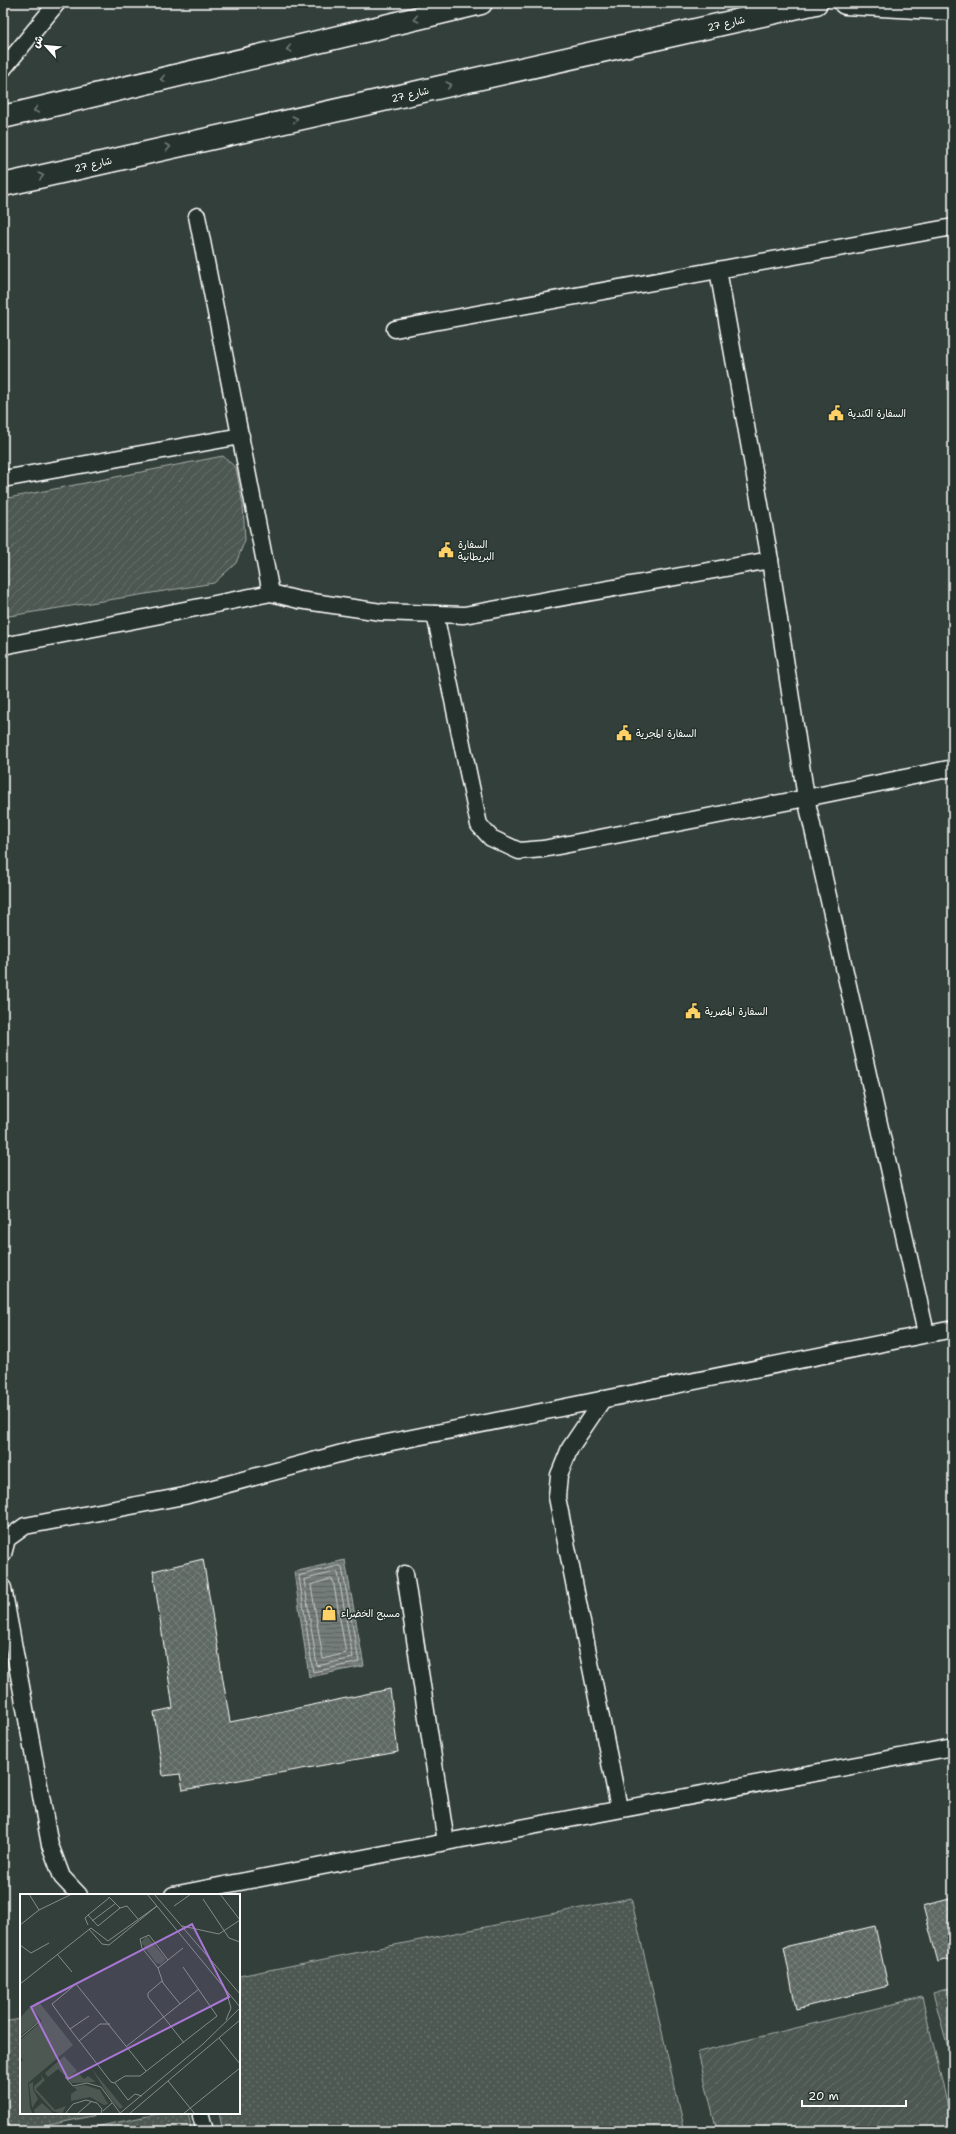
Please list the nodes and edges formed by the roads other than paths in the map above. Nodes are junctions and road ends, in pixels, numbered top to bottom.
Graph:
1 (58, 3) edge
2 (481, 3) edge
3 (816, 3) edge
4 (845, 3) edge
5 (953, 10) edge
6 (3, 69) edge
7 (3, 118) edge
8 (3, 185) edge
9 (197, 216) dead end
10 (953, 227) edge
11 (718, 270) junction
12 (394, 329) dead end
13 (241, 436) junction
14 (3, 479) edge
15 (770, 560) junction
16 (271, 593) junction
17 (435, 614) junction
18 (3, 646) edge
19 (953, 768) edge
20 (806, 798) junction
21 (953, 1328) edge
22 (926, 1334) junction
23 (603, 1399) junction
24 (3, 1554) edge
25 (405, 1574) dead end
26 (3, 1588) edge
27 (953, 1747) edge
28 (620, 1808) junction
29 (446, 1842) junction
30 (78, 1894) edge
31 (178, 1894) edge

1 - 6 lane
2 -> 7 main road
8 -> 3 main road, شارع 27
4 - 5 main road
9 - 13 lane
10 - 11 lane
11 - 12 lane
11 - 15 lane
13 - 14 lane
13 - 16 lane
15 - 17 lane
15 - 20 lane
16 - 17 lane
16 - 18 lane
17 - 20 lane
19 - 20 lane
20 - 22 lane
21 - 22 lane
22 - 23 lane
23 - 24 lane
23 - 28 lane
25 - 29 lane
26 - 30 lane
27 - 28 lane
28 - 29 lane
29 - 31 lane

